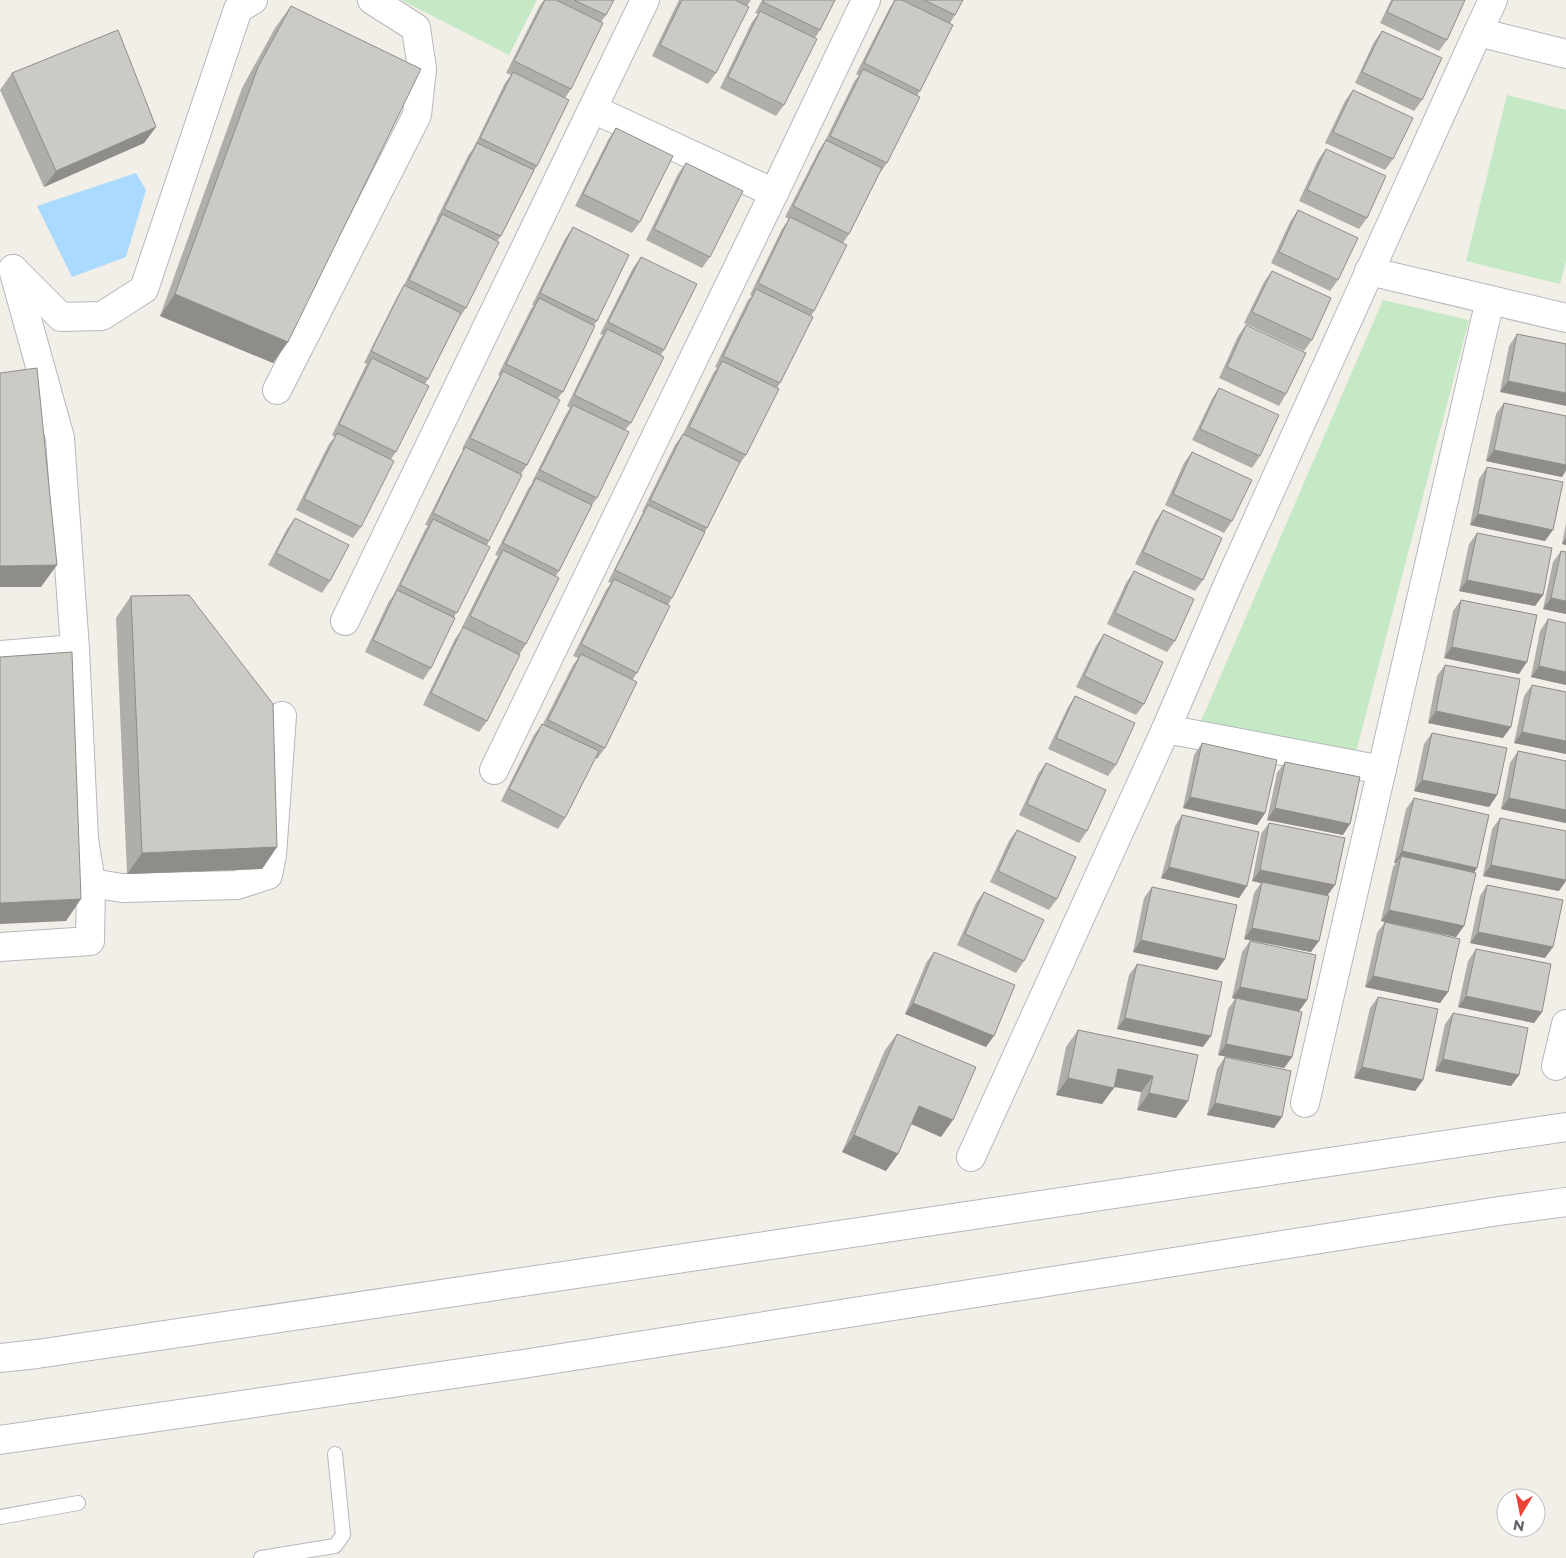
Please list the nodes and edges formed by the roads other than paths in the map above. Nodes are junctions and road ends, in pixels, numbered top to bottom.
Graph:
1 (253, 0) edge
2 (372, 0) edge
3 (645, 0) edge
4 (866, 0) edge
5 (1493, 0) edge
6 (1478, 32) junction
7 (1566, 54) edge
8 (593, 109) junction
9 (774, 193) junction
10 (6, 264) edge
11 (1370, 271) junction
12 (1490, 300) junction
13 (1566, 318) edge
14 (277, 390) dead end
15 (345, 622) dead end
16 (75, 650) junction
17 (0, 655) edge
18 (282, 716) dead end
19 (1166, 729) junction
20 (494, 770) dead end
21 (1382, 770) junction
22 (91, 883) junction
23 (0, 946) edge
24 (1566, 1024) edge
25 (1556, 1066) dead end
26 (1305, 1102) dead end
27 (1566, 1127) edge
28 (971, 1157) dead end
29 (1566, 1202) edge
30 (0, 1358) edge
31 (0, 1440) edge
32 (335, 1454) dead end
33 (78, 1503) dead end
34 (0, 1518) edge
35 (262, 1558) edge

1 - 10 street
2 - 14 street
3 - 8 street
4 - 9 street
5 - 6 street
6 - 7 street
6 - 11 street
8 - 9 street
8 - 15 street
9 - 20 street
10 - 16 street
11 - 12 street
11 - 19 street
12 - 13 street
12 - 21 street
16 - 17 street
16 - 22 street
18 - 22 street
19 - 21 street
19 - 28 street
21 - 26 street
22 - 23 street
24 - 25 street
27 - 30 street
29 - 31 street
32 - 35 lane
33 - 34 lane

